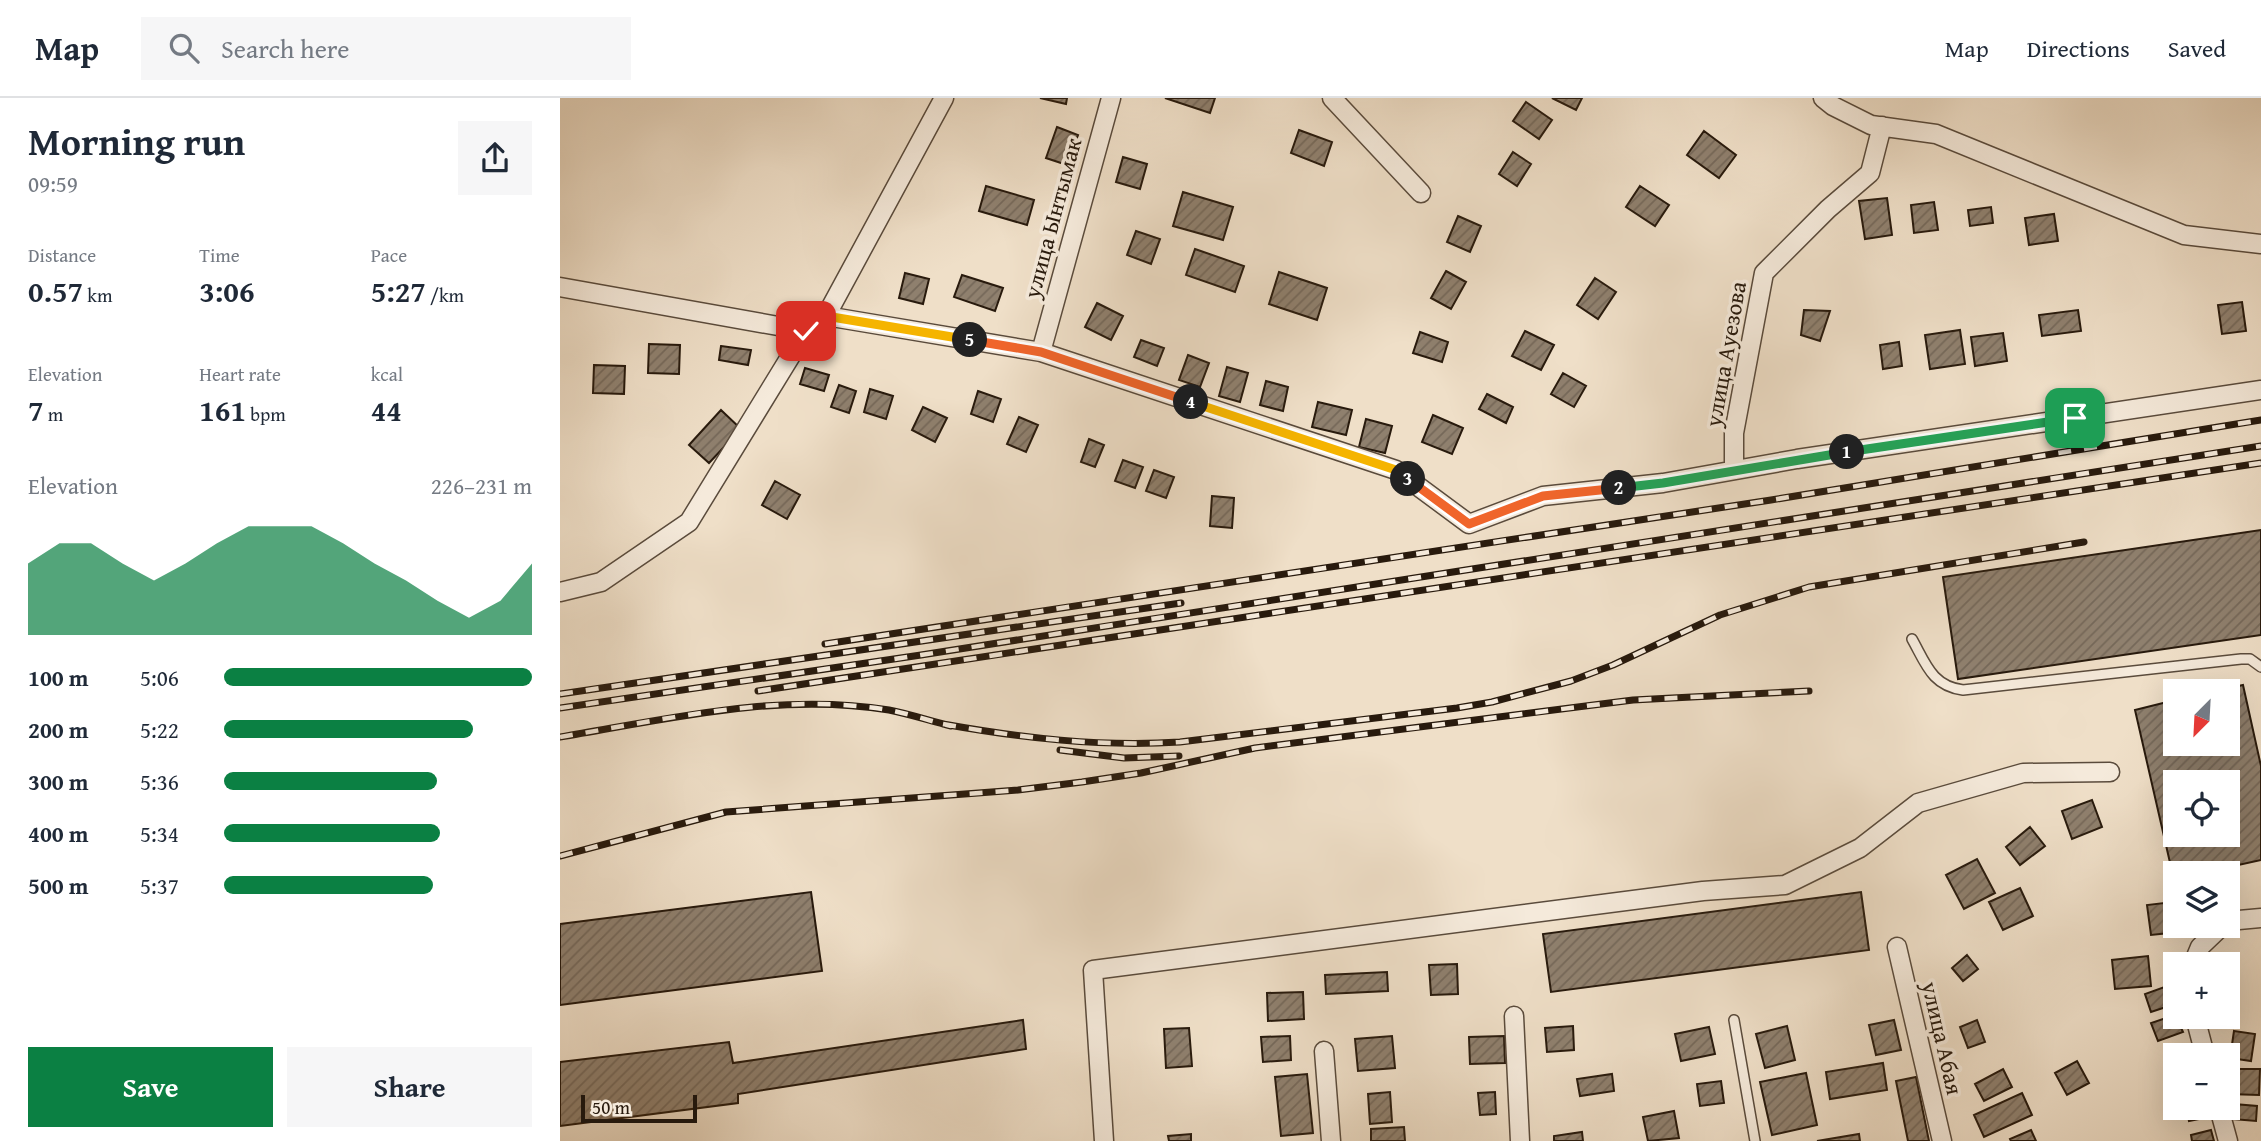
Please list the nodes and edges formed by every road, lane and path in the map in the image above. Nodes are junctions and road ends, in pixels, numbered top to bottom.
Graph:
1 (944, 98) edge
2 (1111, 98) edge
3 (1332, 98) edge
4 (1824, 98) edge
5 (1881, 126) junction
6 (1421, 193) dead end
7 (2261, 244) edge
8 (560, 287) edge
9 (826, 316) junction
10 (806, 331) junction
11 (1041, 352) junction
12 (2261, 390) edge
13 (1734, 470) junction
14 (560, 592) edge
15 (1912, 639) dead end
16 (2261, 667) edge
17 (2110, 772) dead end
18 (2261, 918) edge
19 (2240, 921) edge
20 (2209, 938) edge
21 (1897, 947) dead end
22 (2198, 952) edge
23 (1514, 1016) dead end
24 (1734, 1020) dead end
25 (1324, 1051) dead end
26 (2222, 1120) edge
27 (1104, 1141) edge
28 (1331, 1141) edge
29 (1520, 1141) edge
30 (1755, 1141) edge
31 (1942, 1141) edge
32 (2228, 1141) edge

1 - 9 street
2 - 11 street, улица Ынтымак
3 - 6 street
4 - 5 street
5 - 7 street
5 - 13 street, улица Ауезова
8 - 10 street
9 - 10 street
9 - 11 street
10 - 14 street
11 - 13 street
12 - 13 street
15 - 16 lane
17 - 27 street
18 - 19 street
20 - 22 street
21 - 31 street, улица Абая
23 - 29 street
24 - 30 lane
25 - 28 street
26 - 32 street

